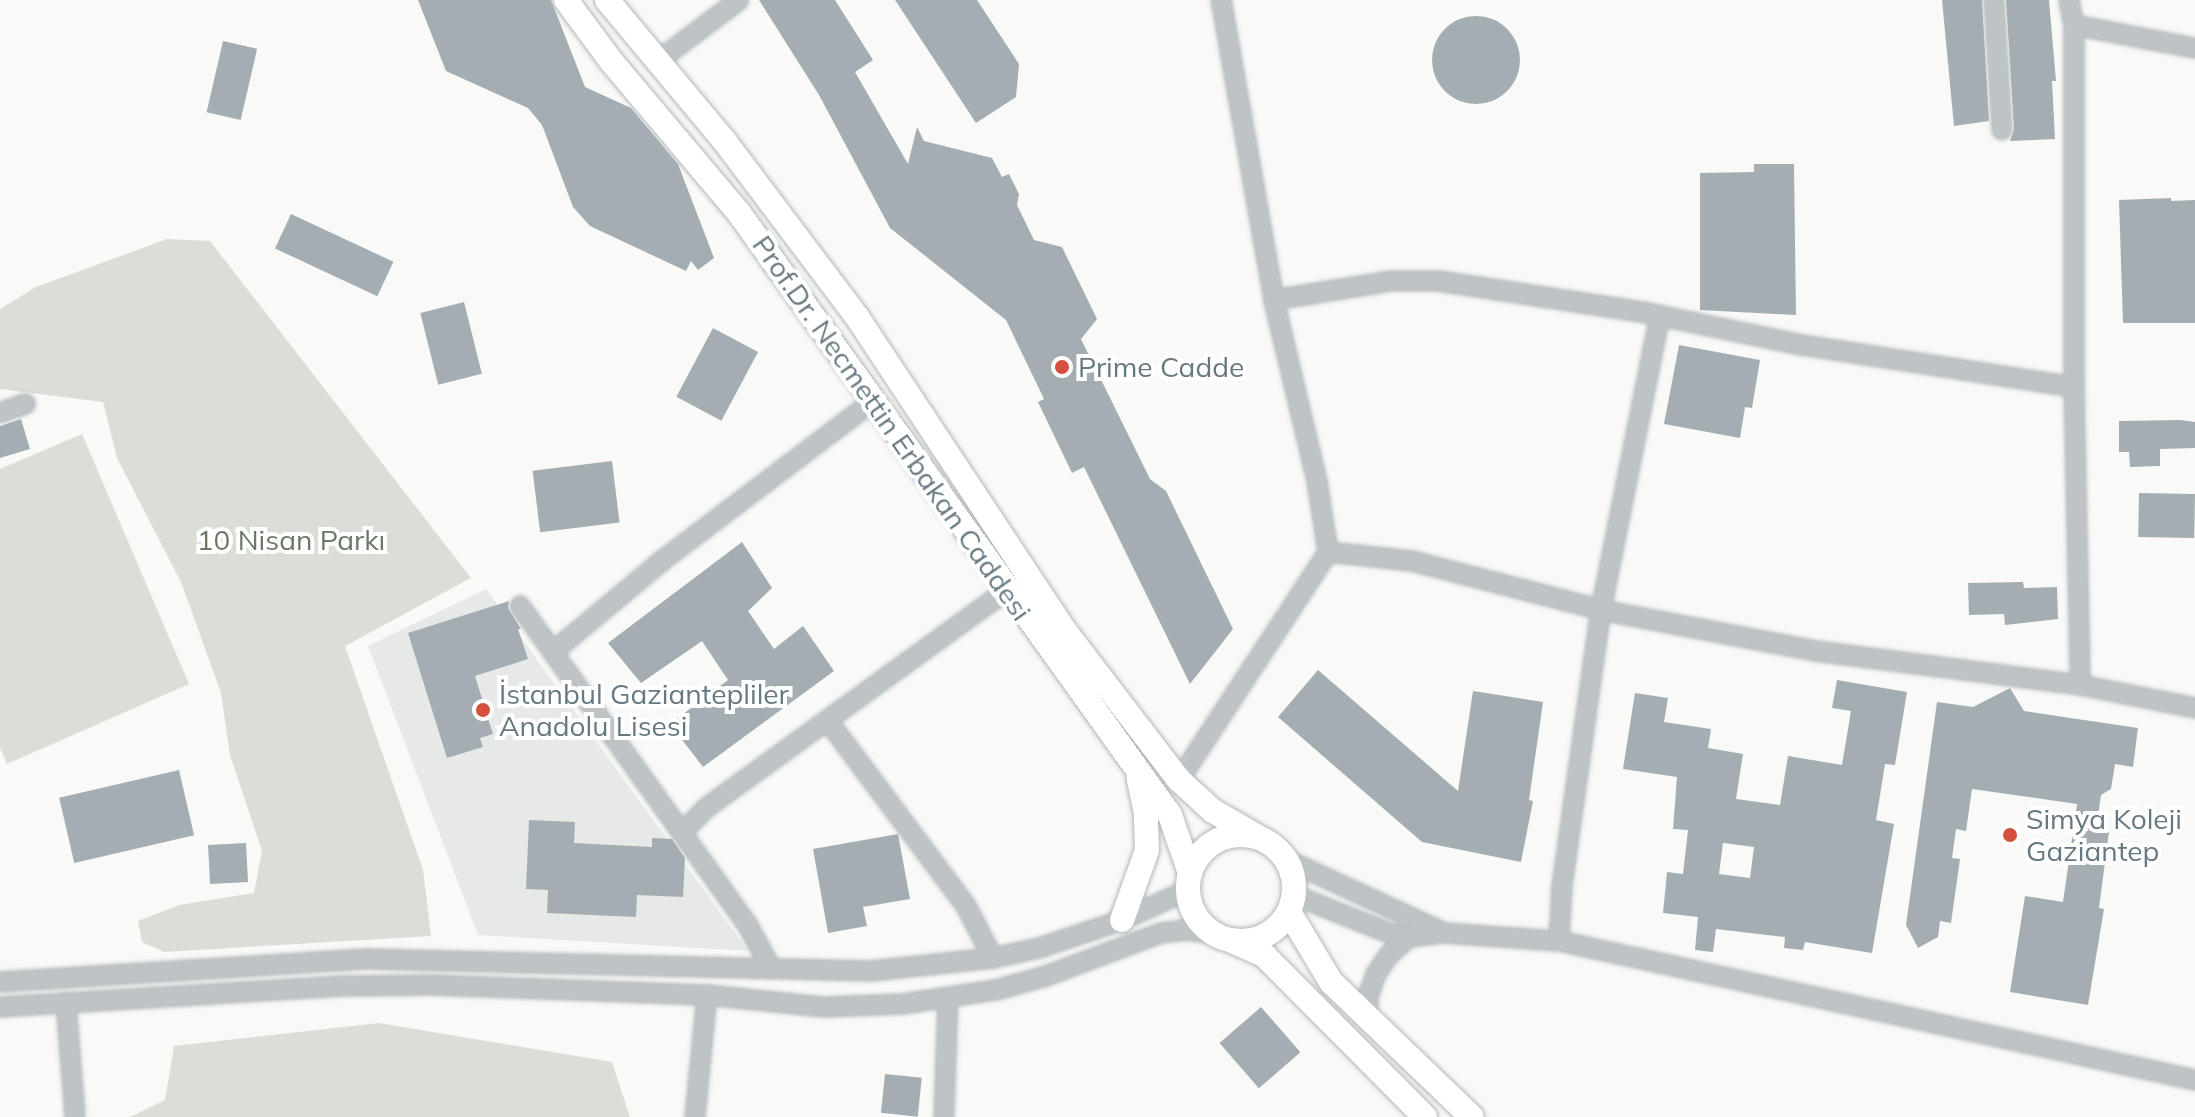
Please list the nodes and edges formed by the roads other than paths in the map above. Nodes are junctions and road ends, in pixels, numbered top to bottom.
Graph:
1 (566, 0) edge
2 (607, 0) edge
3 (739, 0) edge
4 (1221, 0) edge
5 (1994, 0) edge
6 (2069, 0) edge
7 (2074, 25) junction
8 (2195, 48) edge
9 (658, 61) junction
10 (2002, 130) dead end
11 (1274, 300) junction
12 (1660, 316) junction
13 (2074, 387) junction
14 (873, 401) junction
15 (25, 404) dead end
16 (0, 413) edge
17 (1328, 552) junction
18 (1007, 590) junction
19 (520, 606) dead end
20 (1601, 610) junction
21 (553, 652) junction
22 (2080, 685) junction
23 (2195, 708) edge
24 (828, 721) junction
25 (1139, 772) junction
26 (1179, 780) junction
27 (682, 833) junction
28 (1260, 838) junction
29 (1287, 860) junction
30 (1189, 882) junction
31 (1292, 903) junction
32 (1122, 920) junction
33 (1444, 933) junction
34 (1222, 937) junction
35 (1409, 937) junction
36 (1559, 941) junction
37 (993, 958) junction
38 (771, 968) junction
39 (0, 982) edge
40 (707, 995) junction
41 (948, 999) junction
42 (66, 1002) junction
43 (0, 1007) edge
44 (1368, 1020) junction
45 (2195, 1080) edge
46 (75, 1117) edge
47 (695, 1117) edge
48 (944, 1117) edge
49 (1425, 1117) edge
50 (1472, 1117) edge

1 - 14 main road, Prof.Dr. Necmettin Erbakan Caddesi
2 - 9 main road, Prof.Dr. Necmettin Erbakan Caddesi
3 - 9 street
4 - 11 street
5 - 10 street
6 - 7 street
7 - 8 street
7 - 13 street
9 - 26 main road, Prof.Dr. Necmettin Erbakan Caddesi
11 - 12 street
11 - 17 street
12 - 13 street
12 - 20 street
13 - 22 street
14 - 18 main road, Prof.Dr. Necmettin Erbakan Caddesi
14 - 21 street
15 - 16 street
17 - 20 street
17 - 26 street
18 - 24 street
18 - 25 main road, Prof.Dr. Necmettin Erbakan Caddesi
19 - 21 street
20 - 22 street
20 - 36 street
21 - 27 street
22 - 23 street
24 - 27 street
24 - 37 street
25 - 30 main road, Prof.Dr. Necmettin Erbakan Caddesi
25 - 32 main road
26 - 28 main road, Prof.Dr. Necmettin Erbakan Caddesi
27 - 38 street
28 - 29 main road
28 - 30 main road
29 - 31 main road
29 - 33 street
30 - 32 street
30 - 34 main road
31 - 34 main road
31 - 35 street
31 - 44 main road
32 - 37 street
33 - 35 street
33 - 36 street
34 - 41 street
34 - 49 main road
35 - 44 street
36 - 45 street
37 - 38 street
38 - 39 street
40 - 41 street
40 - 42 street
40 - 47 street
41 - 48 street
42 - 43 street
42 - 46 street
44 - 50 main road

